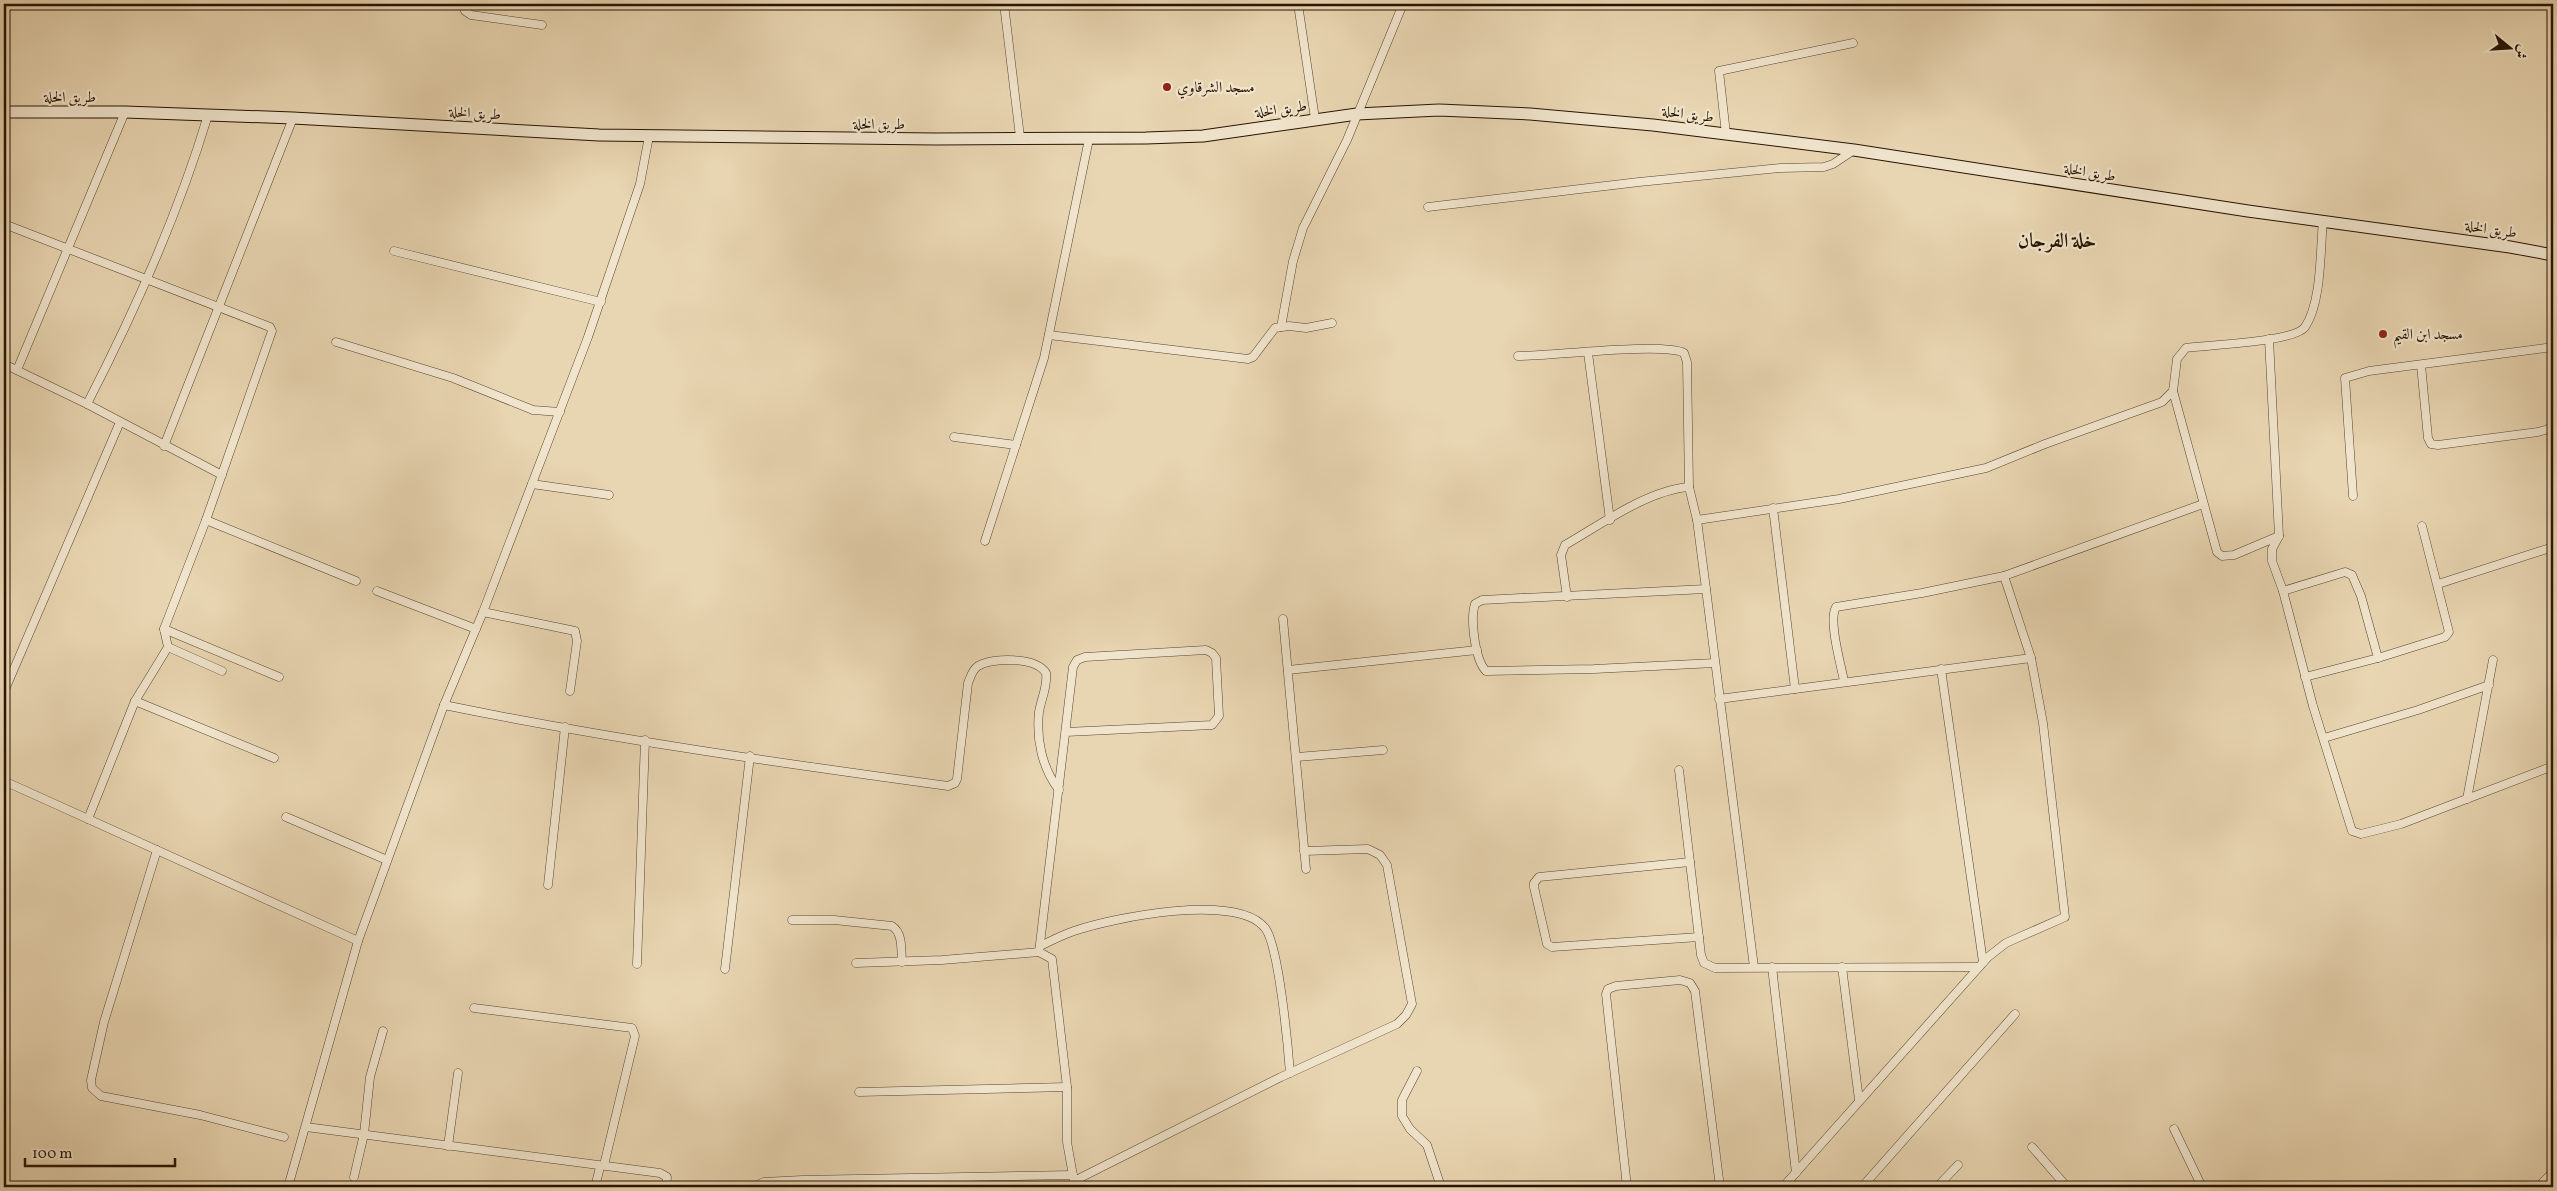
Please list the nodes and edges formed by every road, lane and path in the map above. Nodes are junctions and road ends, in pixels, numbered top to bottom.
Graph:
1 (463, 4) edge
2 (1004, 4) edge
3 (1298, 4) edge
4 (1403, 4) edge
5 (542, 25) dead end
6 (1853, 43) dead end
7 (4, 112) edge
8 (125, 112) junction
9 (1357, 114) junction
10 (208, 115) junction
11 (293, 118) junction
12 (1315, 119) junction
13 (1726, 134) junction
14 (649, 136) junction
15 (1020, 137) junction
16 (1089, 139) junction
17 (1854, 150) junction
18 (1428, 207) dead end
19 (2323, 221) junction
20 (4, 224) edge
21 (68, 250) junction
22 (394, 251) dead end
23 (2553, 256) edge
24 (147, 279) junction
25 (601, 302) junction
26 (219, 308) junction
27 (1332, 324) dead end
28 (1280, 327) junction
29 (1049, 335) junction
30 (2269, 340) junction
31 (336, 342) dead end
32 (2553, 347) edge
33 (1588, 353) junction
34 (1518, 356) dead end
35 (4, 364) edge
36 (2421, 365) junction
37 (18, 370) junction
38 (2173, 391) junction
39 (87, 404) junction
40 (560, 412) junction
41 (120, 422) junction
42 (2553, 424) edge
43 (954, 437) dead end
44 (1016, 445) junction
45 (164, 446) junction
46 (222, 475) junction
47 (532, 484) junction
48 (1689, 487) junction
49 (609, 495) dead end
50 (2353, 496) dead end
51 (2204, 504) junction
52 (1772, 508) junction
53 (206, 520) junction
54 (1610, 520) junction
55 (1697, 520) junction
56 (2422, 526) dead end
57 (2279, 536) junction
58 (985, 540) dead end
59 (2553, 548) edge
60 (2004, 576) junction
61 (356, 581) dead end
62 (2438, 584) junction
63 (1706, 589) junction
64 (377, 591) dead end
65 (2283, 591) junction
66 (1567, 597) junction
67 (483, 612) junction
68 (1283, 619) dead end
69 (164, 629) junction
70 (476, 629) junction
71 (168, 647) junction
72 (1477, 650) junction
73 (2031, 658) junction
74 (2378, 658) junction
75 (2493, 660) dead end
76 (1714, 663) junction
77 (1941, 669) junction
78 (1288, 670) junction
79 (222, 671) dead end
80 (279, 677) dead end
81 (2305, 677) junction
82 (1844, 681) junction
83 (2490, 685) junction
84 (1794, 689) junction
85 (570, 691) dead end
86 (4, 692) edge
87 (1719, 699) junction
88 (135, 701) junction
89 (444, 704) junction
90 (566, 727) junction
91 (1066, 732) junction
92 (2324, 738) junction
93 (645, 740) junction
94 (1383, 750) dead end
95 (750, 756) junction
96 (1297, 757) junction
97 (274, 758) dead end
98 (2553, 766) edge
99 (1679, 770) dead end
100 (4, 781) edge
101 (1059, 790) junction
102 (2467, 799) junction
103 (286, 816) dead end
104 (88, 819) junction
105 (157, 850) junction
106 (1304, 851) junction
107 (388, 860) junction
108 (1690, 862) junction
109 (1306, 869) dead end
110 (548, 885) dead end
111 (792, 920) dead end
112 (1699, 937) junction
113 (358, 941) junction
114 (1039, 949) junction
115 (902, 962) junction
116 (856, 963) dead end
117 (637, 964) dead end
118 (1980, 965) junction
119 (1754, 967) junction
120 (1772, 967) junction
121 (1842, 967) junction
122 (725, 969) dead end
123 (474, 1008) dead end
124 (2015, 1014) dead end
125 (383, 1030) dead end
126 (1417, 1071) dead end
127 (458, 1072) dead end
128 (1290, 1073) junction
129 (1067, 1087) junction
130 (859, 1092) dead end
131 (1859, 1100) junction
132 (306, 1127) junction
133 (2174, 1129) dead end
134 (364, 1134) junction
135 (284, 1137) dead end
136 (448, 1146) junction
137 (2032, 1147) dead end
138 (1958, 1165) dead end
139 (602, 1166) junction
140 (1796, 1173) junction
141 (354, 1177) dead end
142 (2552, 1177) edge
143 (1074, 1181) edge
144 (4, 1186) edge
145 (8, 1187) edge
146 (288, 1187) edge
147 (595, 1187) edge
148 (666, 1187) edge
149 (753, 1187) edge
150 (1441, 1187) edge
151 (1627, 1187) edge
152 (1720, 1187) edge
153 (1784, 1187) edge
154 (1862, 1187) edge
155 (1937, 1187) edge
156 (2067, 1187) edge
157 (2202, 1187) edge
158 (2538, 1187) edge

1 - 5 street
2 - 15 street
3 - 12 street
4 - 9 street
6 - 13 street
7 - 8 street, طريق الخلة
8 - 10 street, طريق الخلة
8 - 21 street
9 - 12 street, طريق الخلة
9 - 13 street, طريق الخلة
9 - 28 street
10 - 11 street, طريق الخلة
10 - 24 street
11 - 14 street, طريق الخلة
11 - 26 street
12 - 16 street, طريق الخلة
13 - 17 street, طريق الخلة
14 - 15 street, طريق الخلة
14 - 25 street
15 - 16 street, طريق الخلة
16 - 29 street
17 - 18 street
17 - 19 street, طريق الخلة
19 - 23 street, طريق الخلة
19 - 30 street
20 - 21 street
21 - 24 street
21 - 37 street
22 - 25 street
24 - 26 street
24 - 39 street
25 - 40 street
26 - 45 street
26 - 46 street
27 - 28 street
28 - 29 street
29 - 44 street
30 - 38 street
30 - 57 street
31 - 40 street
32 - 36 street
33 - 34 street
33 - 48 street
33 - 54 street
35 - 37 street
36 - 42 street
36 - 50 street
37 - 39 street
38 - 51 street
38 - 52 street
39 - 41 street
40 - 47 street
41 - 45 street
41 - 86 street
43 - 44 street
44 - 58 street
45 - 46 street
46 - 53 street
47 - 49 street
47 - 67 street
48 - 54 street
48 - 55 street
51 - 57 street
51 - 60 street
52 - 55 street
52 - 84 street
53 - 61 street
53 - 69 street
54 - 66 street
55 - 63 street
56 - 62 street
57 - 65 street
59 - 62 street
60 - 73 street
60 - 82 street
62 - 74 street
63 - 66 street
63 - 76 street
64 - 70 street
65 - 74 street
65 - 81 street
66 - 72 street
67 - 70 street
67 - 85 street
68 - 78 street
69 - 71 street
69 - 80 street
70 - 89 street
71 - 79 street
71 - 88 street
72 - 76 street
72 - 78 street
73 - 77 street
73 - 118 street
74 - 81 street
75 - 83 street
76 - 87 street
77 - 82 street
77 - 118 street
78 - 96 street
81 - 92 street
82 - 84 street
83 - 92 street
83 - 102 street
84 - 87 street
87 - 119 street
88 - 97 street
88 - 104 street
89 - 90 street
89 - 107 street
90 - 93 street
90 - 110 street
91 - 91 street
91 - 101 street
92 - 102 street
93 - 95 street
93 - 117 street
94 - 96 street
95 - 101 street
95 - 122 street
96 - 106 street
98 - 102 street
99 - 108 street
100 - 104 street
101 - 114 street
103 - 107 street
104 - 105 street
105 - 113 street
105 - 135 street
106 - 109 street
106 - 128 street
107 - 113 street
108 - 112 street
108 - 112 street
111 - 115 street
112 - 119 street
113 - 132 street
114 - 115 street
114 - 128 street
114 - 129 street
115 - 116 street
118 - 121 street
118 - 131 street
119 - 120 street
120 - 121 street
120 - 140 street
121 - 131 street
123 - 139 street
124 - 154 street
125 - 134 street
126 - 150 street
127 - 136 street
128 - 143 street
129 - 130 street
129 - 143 street
131 - 140 street
132 - 134 street
132 - 146 street
133 - 157 street
134 - 136 street
134 - 141 street
136 - 139 street
137 - 156 street
138 - 155 street
139 - 147 street
139 - 148 street
140 - 153 street
142 - 158 street
143 - 149 street
144 - 145 street
151 - 152 street

